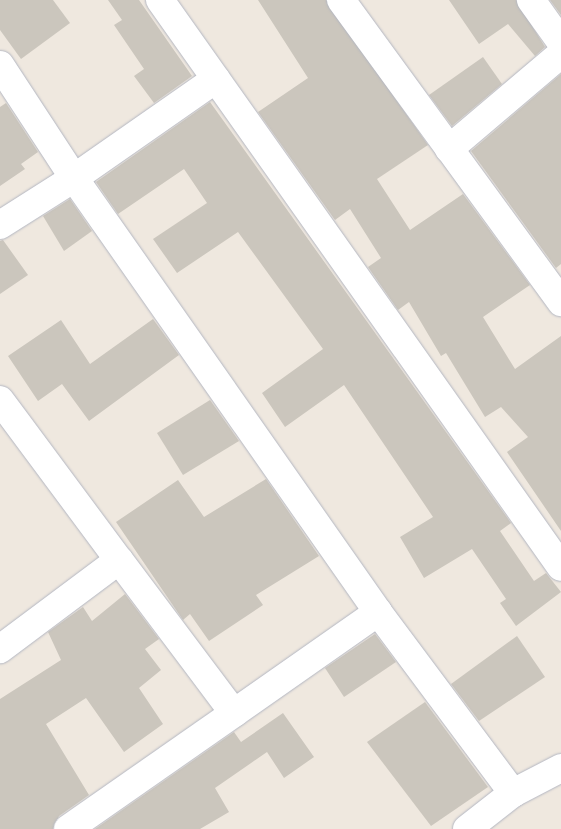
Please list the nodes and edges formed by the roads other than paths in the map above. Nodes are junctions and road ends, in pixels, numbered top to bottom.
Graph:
1 (160, 0) edge
2 (342, 0) edge
3 (531, 0) edge
4 (561, 42) edge
5 (561, 54) edge
6 (0, 64) edge
7 (216, 78) junction
8 (450, 149) junction
9 (74, 178) junction
10 (0, 225) edge
11 (561, 302) edge
12 (0, 400) edge
13 (119, 560) junction
14 (561, 567) edge
15 (378, 612) junction
16 (0, 649) edge
17 (234, 713) junction
18 (561, 768) edge
19 (513, 794) junction
20 (483, 825) edge
21 (68, 829) edge

1 - 7 street
2 - 8 street
3 - 4 street
5 - 8 street
6 - 9 street
7 - 9 street
7 - 14 street
8 - 11 street
9 - 10 street
9 - 15 street
12 - 13 street
13 - 16 street
13 - 17 street
15 - 17 street
15 - 19 street
17 - 21 street
18 - 19 street
19 - 20 street

